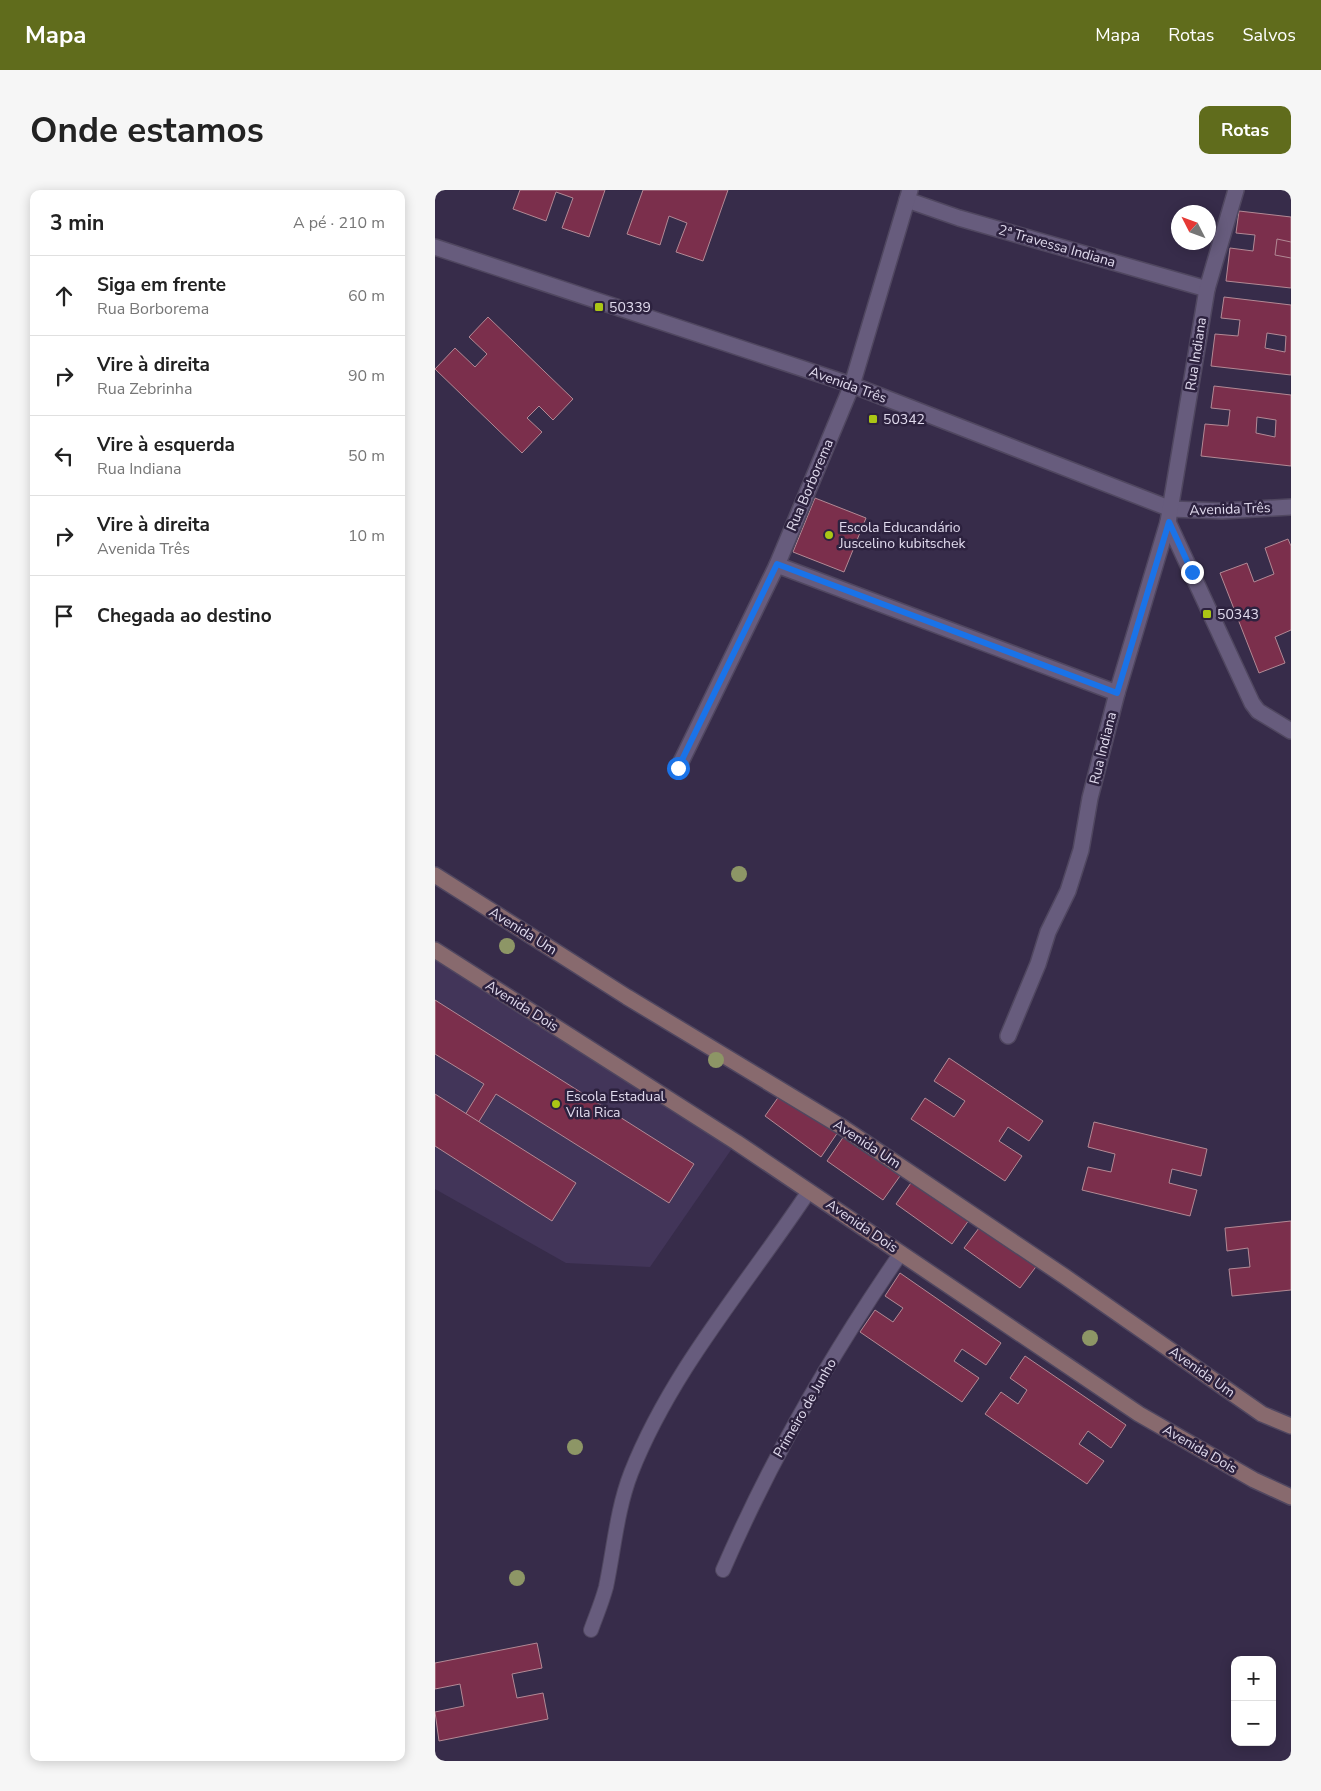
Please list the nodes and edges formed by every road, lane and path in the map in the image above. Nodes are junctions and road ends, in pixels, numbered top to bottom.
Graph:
1 (1236, 190) edge
2 (909, 195) edge
3 (435, 247) edge
4 (1207, 289) junction
5 (852, 385) junction
6 (1291, 507) edge
7 (1170, 515) junction
8 (777, 564) junction
9 (1117, 693) junction
10 (1291, 731) edge
11 (678, 768) dead end
12 (435, 875) edge
13 (435, 950) edge
14 (1008, 1036) dead end
15 (809, 1191) junction
16 (901, 1253) junction
17 (1291, 1426) edge
18 (1291, 1497) edge
19 (723, 1570) dead end
20 (591, 1630) dead end

1 - 4 street, Rua Indiana
2 - 4 street, 2ª Travessa Indiana
2 - 5 street, Rua Borborema
3 - 5 street, Avenida Três
4 - 7 street, Rua Indiana
5 - 7 street, Avenida Três
5 - 8 street, Rua Borborema
6 - 7 street, Avenida Três
7 - 9 street, Rua Indiana
7 - 10 street, Avenida Três
8 - 9 street
8 - 11 street, Rua Borborema
9 - 14 street, Rua Indiana
12 - 17 street, Avenida Um
13 - 15 street, Avenida Dois
15 - 16 street, Avenida Dois
15 - 20 lane
16 - 18 street, Avenida Dois
16 - 19 lane, Primeiro de Junho

